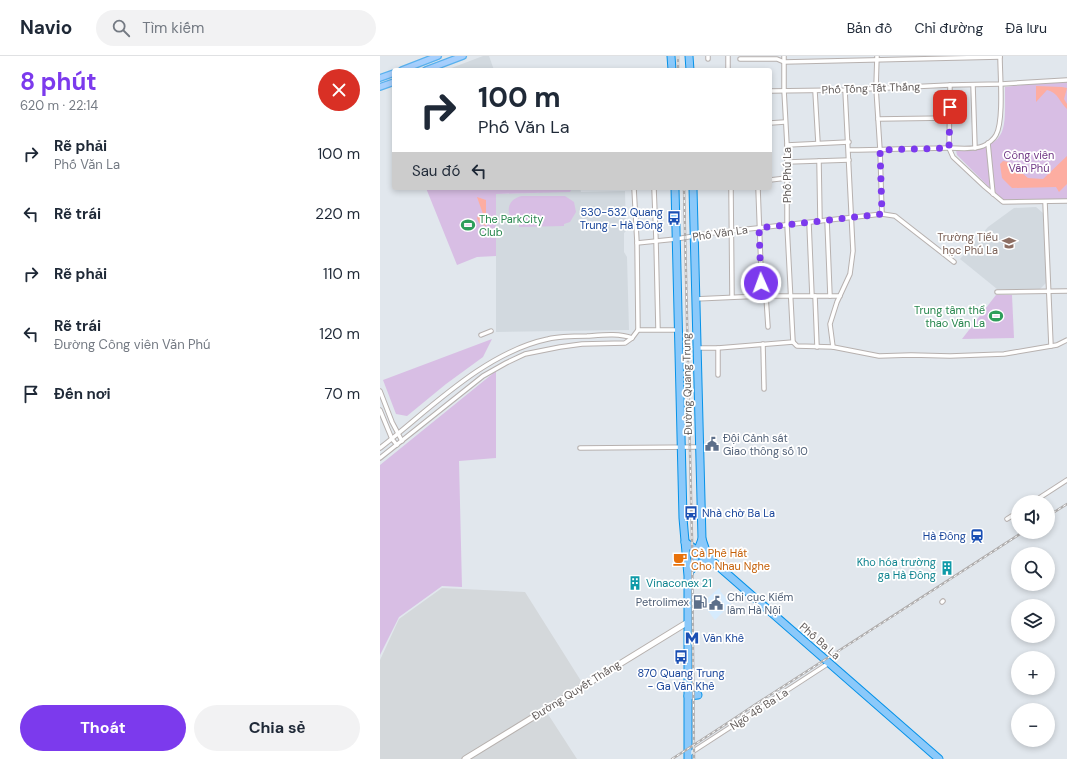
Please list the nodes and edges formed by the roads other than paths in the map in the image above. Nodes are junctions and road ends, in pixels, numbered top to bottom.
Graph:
1 (438, 56) edge
2 (463, 56) edge
3 (671, 56) edge
4 (689, 56) edge
5 (728, 56) edge
6 (784, 56) edge
7 (1000, 56) edge
8 (877, 58) edge
9 (740, 59) dead end
10 (784, 62) junction
11 (407, 68) edge
12 (431, 68) edge
13 (672, 68) edge
14 (690, 68) edge
15 (728, 68) edge
16 (392, 74) edge
17 (380, 78) edge
18 (1067, 80) edge
19 (392, 83) edge
20 (974, 84) junction
21 (1001, 84) junction
22 (950, 85) junction
23 (380, 88) edge
24 (876, 88) junction
25 (784, 90) junction
26 (845, 90) junction
27 (772, 91) edge
28 (815, 91) junction
29 (950, 118) junction
30 (878, 119) junction
31 (785, 122) junction
32 (772, 123) edge
33 (849, 142) junction
34 (818, 143) junction
35 (988, 143) junction
36 (787, 145) junction
37 (949, 148) junction
38 (975, 148) junction
39 (849, 150) junction
40 (880, 150) junction
41 (849, 160) junction
42 (819, 161) junction
43 (787, 162) junction
44 (787, 178) junction
45 (772, 180) edge
46 (634, 190) edge
47 (654, 190) edge
48 (675, 190) edge
49 (692, 190) edge
50 (731, 190) edge
51 (758, 190) edge
52 (993, 194) junction
53 (1046, 202) junction
54 (1067, 202) edge
55 (882, 214) junction
56 (851, 218) junction
57 (828, 220) junction
58 (820, 221) junction
59 (809, 223) junction
60 (787, 225) junction
61 (759, 228) junction
62 (731, 231) junction
63 (694, 237) junction
64 (676, 239) junction
65 (656, 240) junction
66 (637, 243) junction
67 (954, 262) dead end
68 (1050, 291) junction
69 (1067, 291) edge
70 (997, 292) dead end
71 (764, 296) junction
72 (790, 296) junction
73 (813, 296) junction
74 (830, 296) junction
75 (840, 296) junction
76 (732, 297) junction
77 (695, 299) junction
78 (768, 327) dead end
79 (658, 329) junction
80 (638, 330) junction
81 (678, 330) junction
82 (491, 331) dead end
83 (482, 335) dead end
84 (632, 338) junction
85 (1065, 341) edge
86 (793, 342) junction
87 (763, 344) junction
88 (833, 346) junction
89 (1051, 346) junction
90 (1067, 346) edge
91 (817, 347) junction
92 (697, 348) junction
93 (718, 348) junction
94 (718, 375) dead end
95 (764, 389) dead end
96 (380, 391) edge
97 (380, 410) edge
98 (398, 434) junction
99 (392, 438) junction
100 (402, 441) junction
101 (397, 445) junction
102 (682, 447) junction
103 (699, 447) junction
104 (380, 448) edge
105 (580, 448) dead end
106 (380, 458) edge
107 (1067, 480) edge
108 (1044, 495) edge
109 (1011, 517) edge
110 (1007, 520) dead end
111 (702, 539) junction
112 (685, 542) junction
113 (697, 551) junction
114 (717, 565) junction
115 (688, 576) junction
116 (688, 622) junction
117 (829, 663) junction
118 (688, 696) junction
119 (698, 696) dead end
120 (688, 756) edge
121 (465, 759) edge
122 (939, 759) edge

1 - 11 main road
2 - 12 main road
3 - 13 highway
4 - 14 highway
5 - 15 street
6 - 10 street, Phố Phú La
7 - 8 street
7 - 21 street
8 - 10 street
8 - 24 street
9 - 10 street
10 - 25 street, Phố Phú La
16 - 17 main road
18 - 21 street, Phố Tống Tất Thắng
19 - 23 main road
20 - 21 street, Phố Tống Tất Thắng
20 - 22 street, Phố Tống Tất Thắng
20 - 38 street
21 - 35 street
22 - 24 street, Phố Tống Tất Thắng
22 - 29 street
24 - 26 street, Phố Tống Tất Thắng
24 - 30 street
25 - 27 street, Phố Tống Tất Thắng
25 - 28 street, Phố Tống Tất Thắng
25 - 31 street, Phố Phú La
26 - 28 street, Phố Tống Tất Thắng
26 - 33 street
28 - 34 street
29 - 30 street
29 - 37 street
30 - 40 street
31 - 32 street
31 - 36 street, Phố Phú La
33 - 34 street
33 - 39 street
34 - 36 street
35 - 38 street
35 - 52 street
36 - 43 street, Phố Phú La
37 - 38 street
37 - 40 street
37 - 52 street
39 - 40 street
39 - 41 street
40 - 55 street
41 - 42 street
41 - 56 street
42 - 43 street
42 - 58 street
43 - 44 street, Phố Phú La
44 - 45 street
44 - 60 street, Phố Phú La
46 - 66 street
47 - 65 street
48 - 64 highway, Đường Quang Trung
49 - 63 highway, Đường Quang Trung
50 - 62 street
51 - 61 street
52 - 53 street
53 - 54 street
53 - 68 street
55 - 56 street, Phố Văn La
55 - 67 street, Phố Văn La
56 - 57 street, Phố Văn La
56 - 75 street
57 - 58 street, Phố Văn La
57 - 74 street
58 - 59 street, Phố Văn La
59 - 60 street, Phố Văn La
59 - 73 street
60 - 61 street, Phố Văn La
60 - 72 street, Phố Phú La
61 - 62 street, Phố Văn La
61 - 71 street
62 - 63 street, Phố Văn La
62 - 76 street
63 - 64 street, Phố Văn La
63 - 77 highway, Đường Quang Trung
64 - 65 street, Phố Văn La
64 - 81 highway, Đường Quang Trung
65 - 66 street, Phố Văn La
65 - 79 street
66 - 80 street
68 - 69 street
68 - 70 street
68 - 89 street
71 - 72 street
71 - 76 street
71 - 78 street
72 - 73 street
72 - 86 street, Phố Phú La
73 - 74 street
73 - 91 street
74 - 75 street
75 - 88 street
76 - 77 street
77 - 92 highway, Đường Quang Trung
79 - 80 street
79 - 81 street
80 - 84 street
81 - 102 highway, Đường Quang Trung
82 - 83 street
84 - 98 street
84 - 100 street
85 - 89 street
85 - 90 street
86 - 87 street
86 - 91 street
87 - 93 street
87 - 95 street
88 - 89 street
88 - 91 street
92 - 93 street
92 - 103 highway, Đường Quang Trung
93 - 94 street
96 - 98 street
97 - 99 street
98 - 99 street
98 - 100 street
99 - 101 street
99 - 104 street
100 - 101 street
101 - 106 street
102 - 103 street
102 - 105 street
102 - 112 highway, Đường Quang Trung
103 - 111 highway, Đường Quang Trung
107 - 108 street
109 - 110 street
111 - 113 highway, Đường Quang Trung
111 - 114 highway
112 - 113 highway, Phố Ba La
112 - 115 highway, Đường Quang Trung
113 - 114 highway, Phố Ba La
113 - 115 highway, Đường Quang Trung
114 - 115 highway
114 - 117 highway, Phố Ba La
115 - 116 highway, Đường Quang Trung
116 - 118 highway, Đường Quang Trung
116 - 121 street, Đường Quyết Thắng
117 - 120 street, Ngõ 48 Ba La
117 - 122 highway, Phố Ba La
118 - 119 highway
118 - 120 highway, Đường Quang Trung

